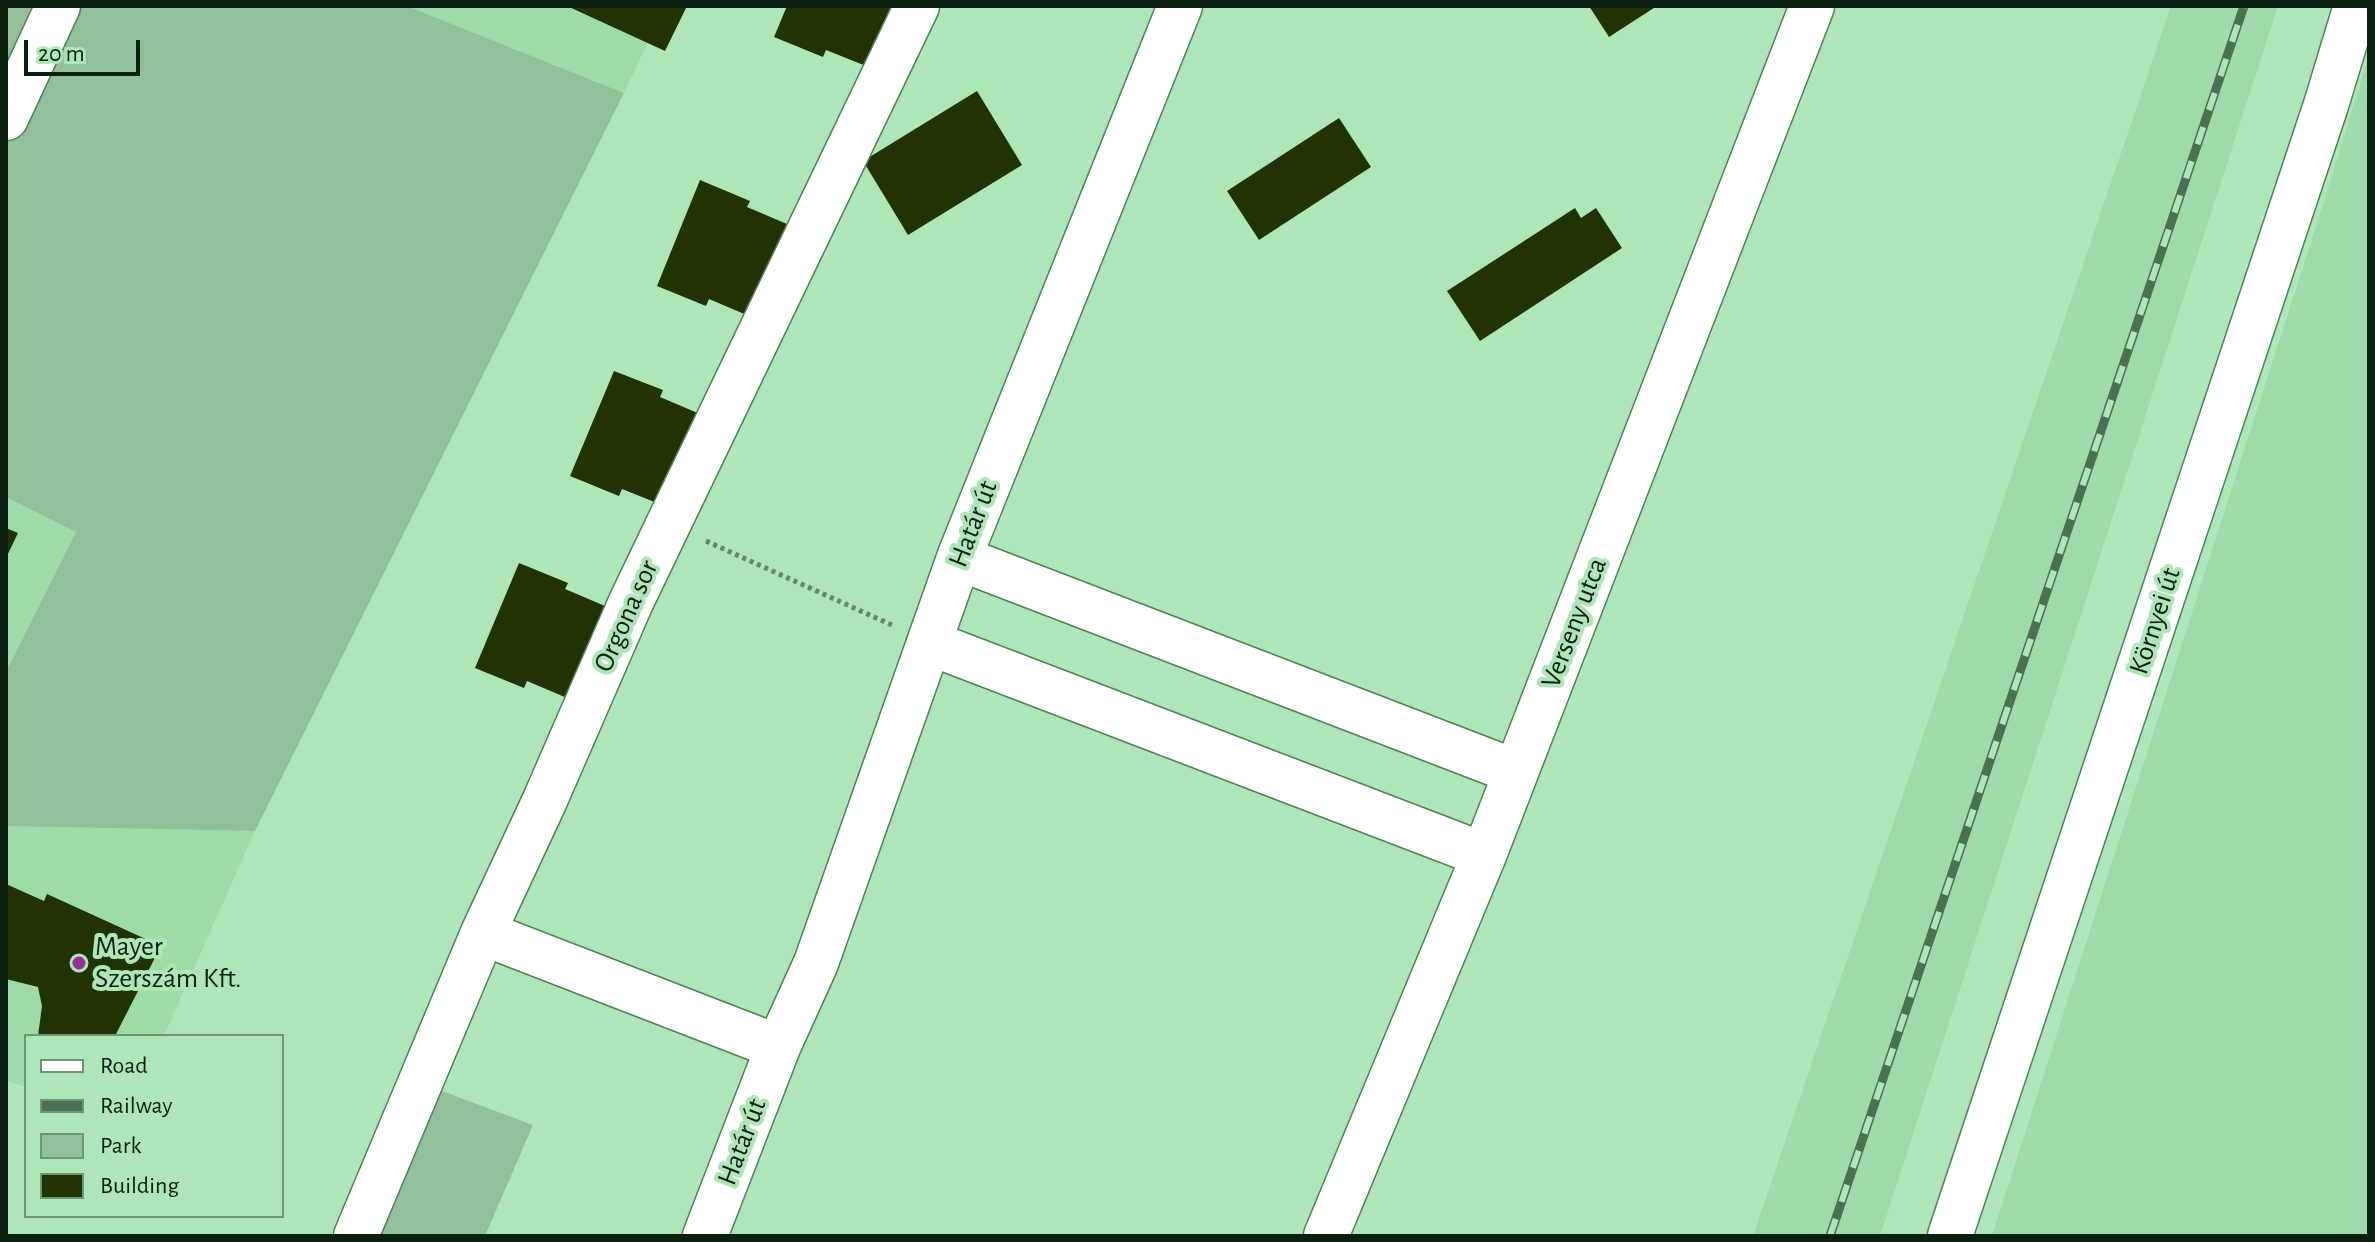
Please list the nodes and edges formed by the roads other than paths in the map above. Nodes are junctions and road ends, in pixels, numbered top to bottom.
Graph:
1 (58, 6) edge
2 (917, 6) edge
3 (1180, 6) edge
4 (1812, 6) edge
5 (2356, 6) edge
6 (6, 118) edge
7 (959, 558) junction
8 (930, 643) junction
9 (1516, 772) junction
10 (1484, 855) junction
11 (483, 933) junction
12 (778, 1047) junction
13 (356, 1236) edge
14 (705, 1236) edge
15 (1326, 1236) edge
16 (1950, 1236) edge

1 - 6 street
2 - 11 street, Orgona sor
3 - 7 street, Határ út
4 - 9 street, Verseny utca
5 - 16 street, Környei út
7 - 8 street, Határ út
7 - 9 street
8 - 10 street
8 - 12 street, Határ út
9 - 10 street, Verseny utca
10 - 15 street, Verseny utca
11 - 12 street
11 - 13 street, Orgona sor
12 - 14 street, Határ út

